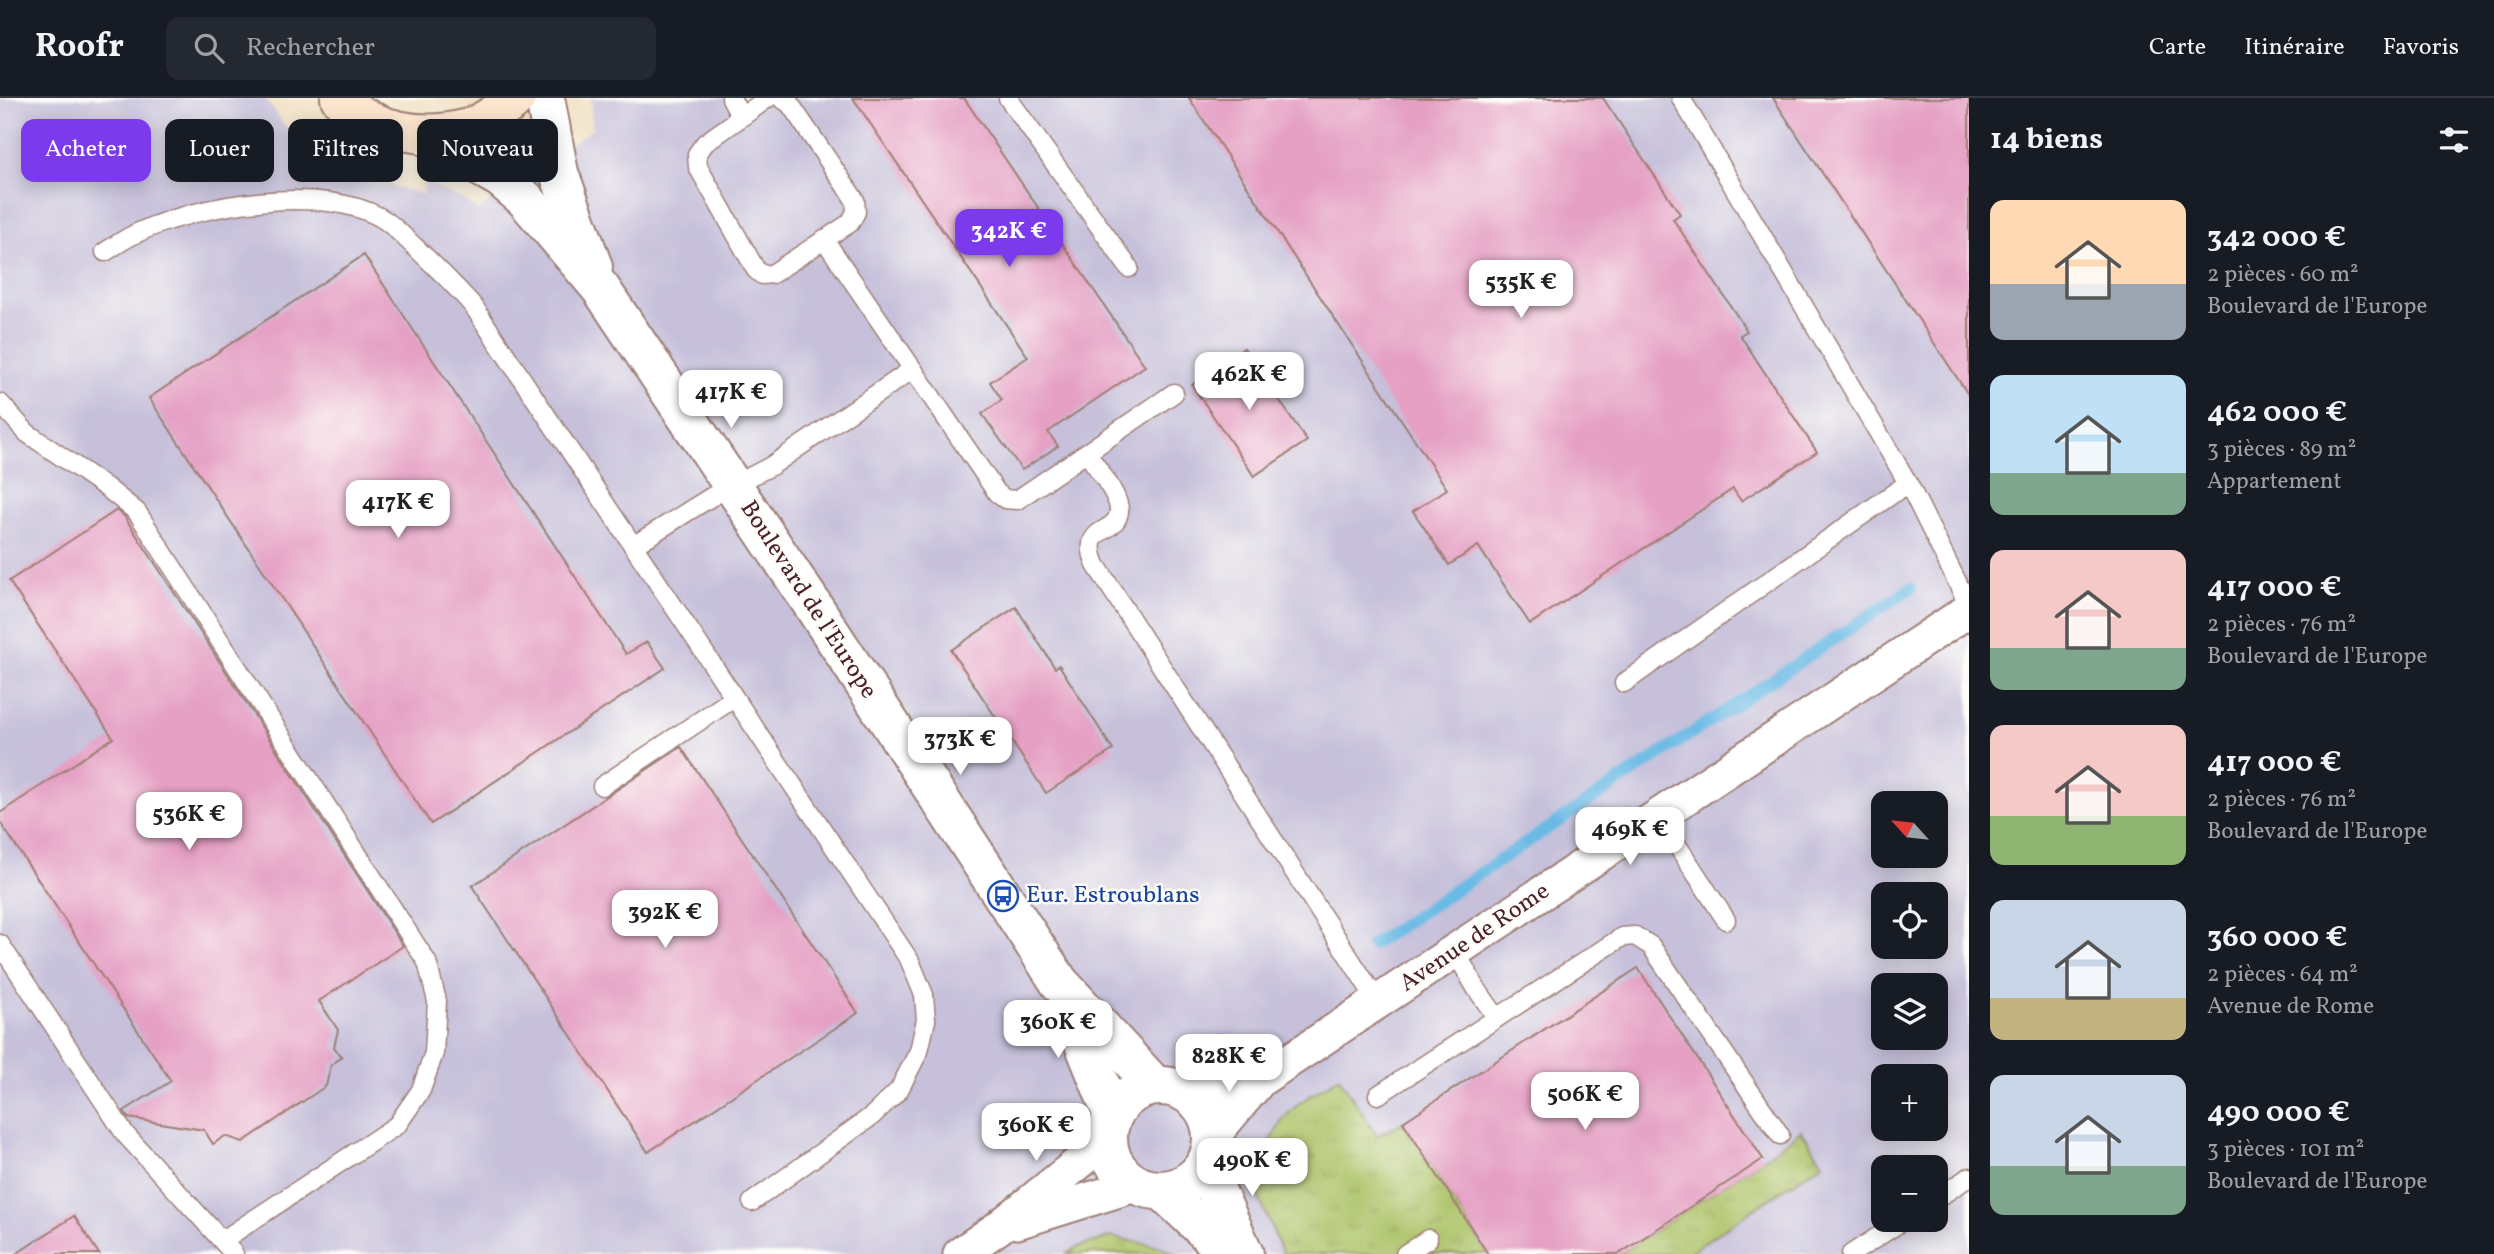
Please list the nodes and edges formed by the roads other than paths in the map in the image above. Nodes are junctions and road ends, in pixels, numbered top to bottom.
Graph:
1 (340, 98) edge
2 (516, 98) edge
3 (545, 98) edge
4 (731, 98) edge
5 (768, 98) edge
6 (781, 98) edge
7 (1008, 98) edge
8 (1681, 98) edge
9 (741, 117) junction
10 (484, 119) edge
11 (417, 134) edge
12 (505, 182) edge
13 (824, 239) junction
14 (105, 252) dead end
15 (1129, 268) dead end
16 (601, 289) junction
17 (913, 369) junction
18 (1174, 393) dead end
19 (0, 403) edge
20 (1087, 453) junction
21 (1908, 483) junction
22 (733, 486) junction
23 (633, 546) junction
24 (1969, 608) edge
25 (1624, 683) dead end
26 (734, 698) junction
27 (602, 786) dead end
28 (1658, 816) junction
29 (1726, 919) dead end
30 (0, 944) edge
31 (1455, 950) junction
32 (1059, 982) junction
33 (1378, 1002) junction
34 (1497, 1017) junction
35 (1260, 1080) junction
36 (1169, 1088) junction
37 (1378, 1095) dead end
38 (1110, 1128) junction
39 (1780, 1135) dead end
40 (1208, 1151) junction
41 (1969, 1177) edge
42 (1149, 1188) junction
43 (1948, 1191) edge
44 (752, 1202) dead end
45 (998, 1228) junction
46 (1885, 1232) edge
47 (1428, 1238) dead end
48 (229, 1247) edge
49 (960, 1254) edge
50 (1229, 1254) edge
51 (1244, 1254) edge
52 (1405, 1254) edge
53 (1851, 1254) edge

1 - 11 main road
2 - 10 main road
3 - 16 street, Boulevard de l'Europe
4 - 9 lane
5 - 9 lane
6 - 13 lane
7 - 15 lane
8 - 21 lane
9 - 13 lane
12 - 16 street, Boulevard de l'Europe
13 - 17 lane
14 - 23 lane
16 - 22 street, Boulevard de l'Europe
17 - 20 lane
17 - 22 lane
18 - 20 lane
19 - 48 lane
20 - 33 lane
21 - 24 lane
21 - 25 lane
22 - 23 lane
22 - 32 street, Boulevard de l'Europe
23 - 26 lane
24 - 28 street, Avenue de Rome
26 - 27 lane
26 - 44 lane
28 - 29 lane
28 - 31 street, Avenue de Rome
30 - 48 lane
31 - 33 street, Avenue de Rome
31 - 34 lane
32 - 36 street, Boulevard de l'Europe
32 - 38 street, Boulevard de l'Europe
33 - 35 street, Avenue de Rome
34 - 37 lane
34 - 39 lane
35 - 36 street, Avenue de Rome
35 - 40 street, Avenue de Rome
36 - 38 street
36 - 40 street
38 - 42 street
38 - 45 street
40 - 42 street
40 - 51 street
41 - 43 lane
42 - 45 street
42 - 50 street
45 - 49 street
46 - 53 lane
47 - 52 lane

